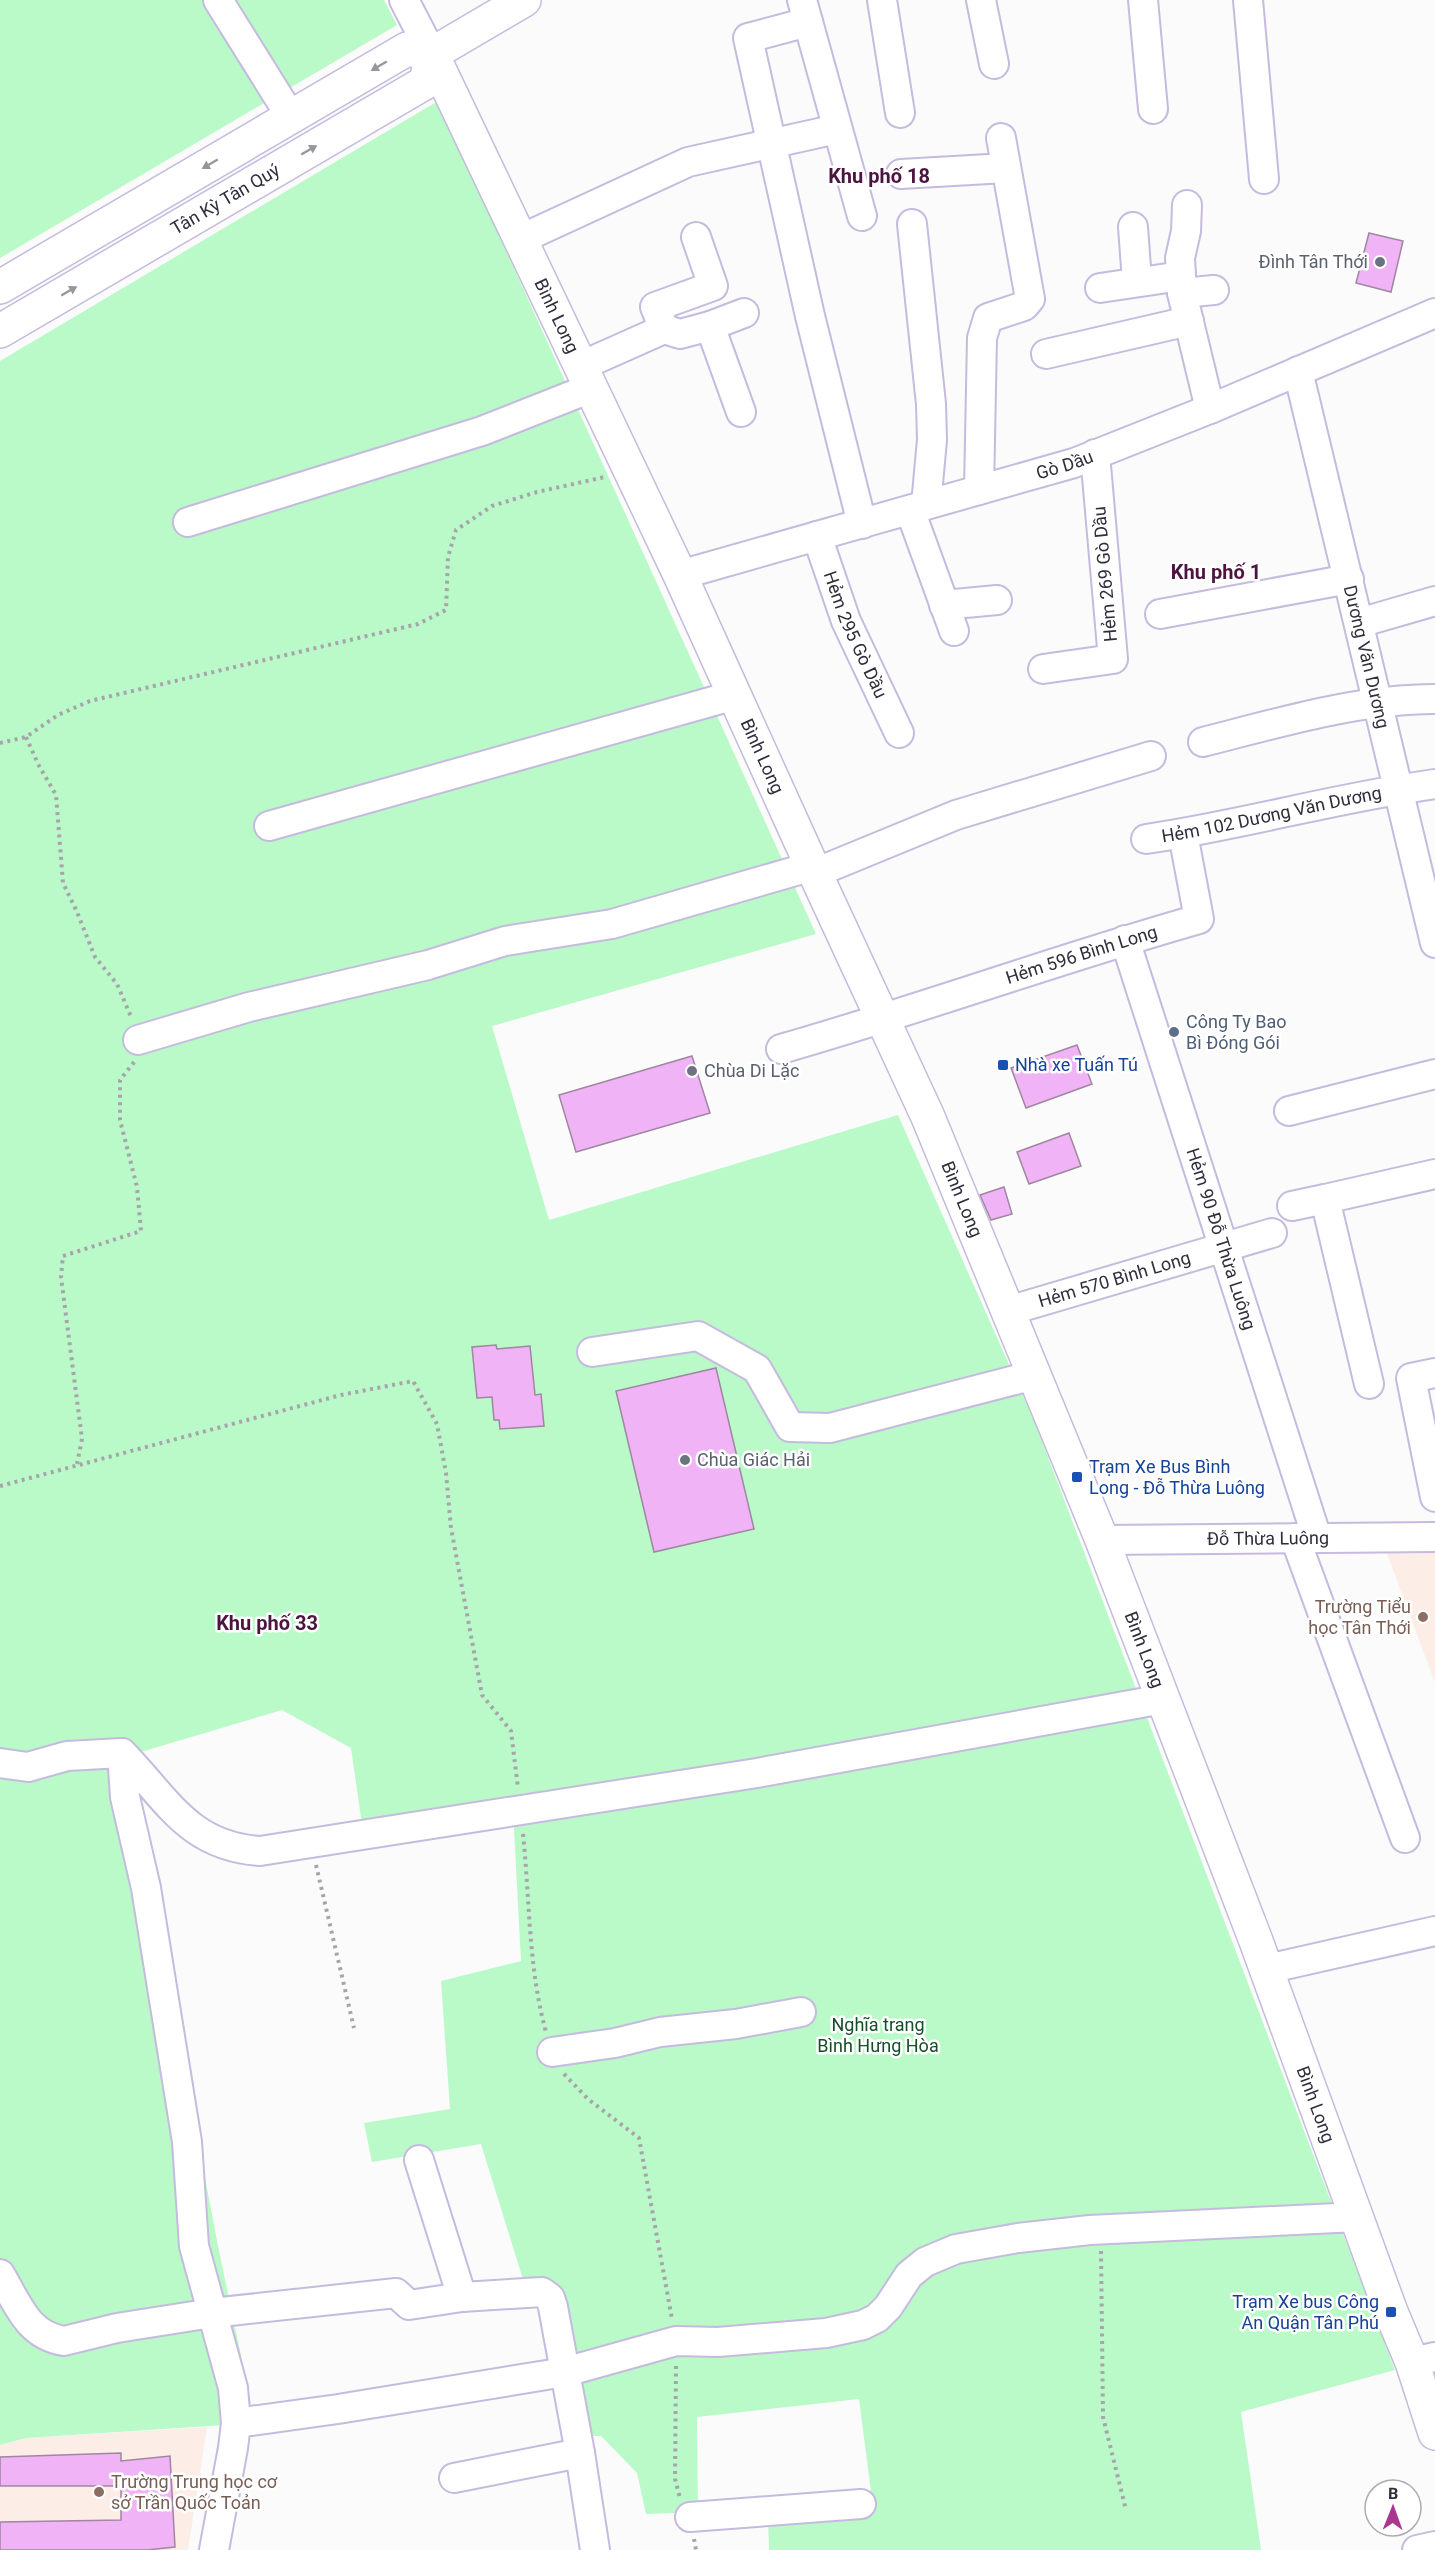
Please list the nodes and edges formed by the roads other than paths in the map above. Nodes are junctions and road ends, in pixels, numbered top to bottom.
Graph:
1 (218, 0) edge
2 (404, 0) edge
3 (524, 0) edge
4 (882, 0) edge
5 (981, 0) edge
6 (1143, 0) edge
7 (1248, 0) edge
8 (805, 11) edge
9 (432, 54) junction
10 (994, 64) dead end
11 (1153, 109) dead end
12 (900, 113) dead end
13 (291, 117) junction
14 (837, 129) junction
15 (1001, 138) dead end
16 (772, 143) junction
17 (1006, 168) junction
18 (901, 174) dead end
19 (1264, 179) dead end
20 (1186, 206) dead end
21 (862, 216) dead end
22 (912, 224) dead end
23 (1133, 227) dead end
24 (696, 237) dead end
25 (521, 239) junction
26 (2, 280) edge
27 (1137, 281) junction
28 (1182, 284) junction
29 (1100, 288) dead end
30 (1214, 290) dead end
31 (744, 313) dead end
32 (1435, 313) edge
33 (1189, 321) junction
34 (13, 323) edge
35 (710, 326) junction
36 (664, 329) junction
37 (1046, 354) dead end
38 (1298, 371) junction
39 (586, 377) junction
40 (1210, 409) junction
41 (741, 412) dead end
42 (1095, 454) junction
43 (979, 490) junction
44 (918, 508) junction
45 (188, 522) dead end
46 (862, 524) junction
47 (817, 536) junction
48 (680, 575) junction
49 (1349, 579) junction
50 (997, 600) dead end
51 (1435, 601) edge
52 (944, 605) junction
53 (1160, 614) dead end
54 (1359, 623) junction
55 (954, 631) dead end
56 (1043, 669) dead end
57 (735, 695) junction
58 (1435, 699) edge
59 (1377, 703) junction
60 (898, 733) dead end
61 (1203, 742) dead end
62 (1151, 756) dead end
63 (1435, 784) edge
64 (1398, 789) junction
65 (268, 826) dead end
66 (1183, 834) junction
67 (1146, 839) dead end
68 (814, 870) junction
69 (1125, 940) junction
70 (1435, 943) edge
71 (882, 1019) junction
72 (138, 1040) road end
73 (781, 1049) dead end
74 (1435, 1074) edge
75 (1289, 1111) dead end
76 (1435, 1174) edge
77 (1325, 1199) junction
78 (1292, 1206) dead end
79 (1272, 1233) dead end
80 (1222, 1248) junction
81 (1008, 1311) junction
82 (592, 1352) dead end
83 (1435, 1374) edge
84 (1034, 1375) junction
85 (1369, 1384) dead end
86 (1435, 1497) edge
87 (1435, 1537) edge
88 (1306, 1538) junction
89 (1102, 1540) junction
90 (1163, 1699) junction
91 (122, 1753) junction
92 (0, 1763) edge
93 (1405, 1838) dead end
94 (1435, 1931) edge
95 (1267, 1970) junction
96 (801, 2012) dead end
97 (552, 2052) road end
98 (420, 2160) dead end
99 (1356, 2217) junction
100 (0, 2274) edge
101 (462, 2297) junction
102 (212, 2313) junction
103 (1423, 2360) edge
104 (565, 2372) junction
105 (236, 2423) junction
106 (1435, 2433) edge
107 (580, 2453) junction
108 (454, 2478) dead end
109 (861, 2504) dead end
110 (690, 2517) road end
111 (1435, 2546) edge
112 (214, 2550) edge
113 (595, 2550) edge
114 (1417, 2550) edge

1 - 13 street
2 - 9 street, Bình Long
3 - 9 main road
4 - 12 street
5 - 10 street
6 - 11 street
7 - 19 street
8 - 14 street
8 - 16 street
9 -> 13 main road, Tân Kỳ Tân Quý
9 - 25 main road, Bình Long
34 -> 9 main road, Tân Kỳ Tân Quý
13 -> 26 main road, Tân Kỳ Tân Quý
14 - 16 street
14 - 21 street
15 - 17 street
16 - 25 street
16 - 46 street
17 - 18 street
17 - 43 street
20 - 28 street
22 - 44 street
23 - 27 street
24 - 36 street
25 - 39 main road, Bình Long
26 - 34 street
27 - 28 street
27 - 29 street
28 - 30 street
28 - 33 street
31 - 35 street
32 - 38 street, Gò Dầu
33 - 37 street
33 - 40 street
35 - 36 street
35 - 41 street
36 - 39 street
38 - 40 street, Gò Dầu
38 - 49 street, Dương Văn Dương
39 - 45 street
39 - 48 main road, Bình Long
40 - 42 street, Gò Dầu
42 - 43 street, Gò Dầu
42 - 56 street, Hẻm 269 Gò Dầu
43 - 44 street, Gò Dầu
44 - 46 street, Gò Dầu
44 - 52 street
46 - 47 street, Gò Dầu
47 - 48 street, Gò Dầu
47 - 60 street, Hẻm 295 Gò Dầu
48 - 57 main road, Bình Long
49 - 53 street
49 - 54 street, Dương Văn Dương
50 - 52 street
51 - 54 street
52 - 55 street
54 - 59 street, Dương Văn Dương
57 - 65 street
57 - 68 main road, Bình Long
58 - 59 street
59 - 61 street
59 - 64 street, Dương Văn Dương
62 - 68 street
63 - 64 street, Hẻm 102 Dương Văn Dương
64 - 66 street, Hẻm 102 Dương Văn Dương
64 - 70 street, Dương Văn Dương
66 - 67 street, Hẻm 102 Dương Văn Dương
66 - 69 street, Hẻm 596 Bình Long
68 - 71 main road, Bình Long
68 - 72 street
69 - 71 street, Hẻm 596 Bình Long
69 - 80 street, Hẻm 90 Đỗ Thừa Luông
71 - 73 street, Hẻm 596 Bình Long
71 - 81 main road, Bình Long
74 - 75 street
76 - 77 street
77 - 78 street
77 - 85 street
79 - 80 street, Hẻm 570 Bình Long
80 - 81 street, Hẻm 570 Bình Long
80 - 88 street, Hẻm 90 Đỗ Thừa Luông
81 - 84 main road, Bình Long
82 - 84 street
83 - 86 street
84 - 89 main road, Bình Long
87 - 88 street, Đỗ Thừa Luông
88 - 89 street, Đỗ Thừa Luông
88 - 93 street, Hẻm 90 Đỗ Thừa Luông
89 - 90 main road, Bình Long
90 - 91 street
90 - 95 main road, Bình Long
91 - 92 street
91 - 102 street
94 - 95 street
95 - 99 main road, Bình Long
96 - 97 street
98 - 101 street
99 - 103 main road, Bình Long
99 - 104 street
100 - 102 street
101 - 102 street
101 - 104 street
102 - 105 street
103 - 106 main road, Bình Long
104 - 105 street
104 - 107 street
105 - 112 street
107 - 108 street
107 - 113 street
109 - 110 street
111 - 114 street

